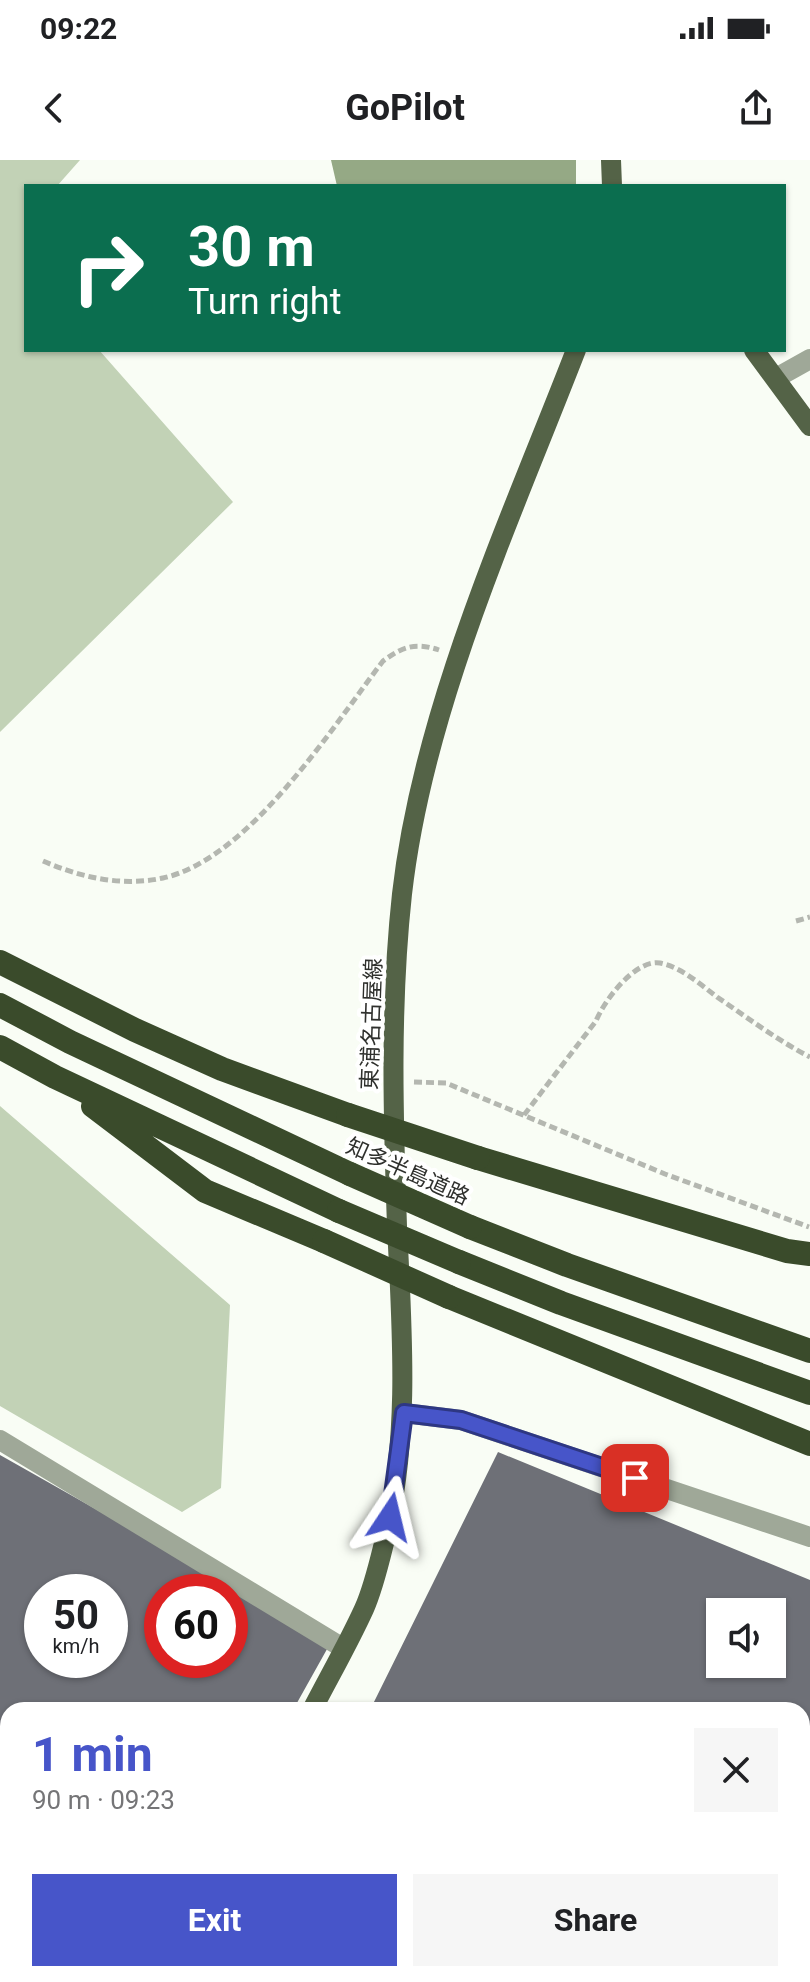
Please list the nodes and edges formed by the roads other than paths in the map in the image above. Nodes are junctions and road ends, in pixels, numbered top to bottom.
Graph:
1 (611, 160) edge
2 (612, 184) edge
3 (575, 352) edge
4 (756, 352) edge
5 (810, 359) edge
6 (776, 378) junction
7 (810, 426) edge
8 (0, 962) edge
9 (0, 1005) edge
10 (0, 1047) edge
11 (55, 1077) junction
12 (810, 1254) edge
13 (810, 1351) edge
14 (810, 1393) edge
15 (404, 1413) junction
16 (0, 1440) edge
17 (810, 1444) edge
18 (810, 1537) edge
19 (343, 1648) junction
20 (316, 1702) edge

1 - 2 main road
3 - 15 main road, 東浦名古屋線
4 - 6 main road
5 - 6 street
6 - 7 main road
8 - 12 highway, bridge
9 - 13 highway, 知多半島道路, bridge
10 - 11 highway
11 - 14 highway, bridge
11 - 17 highway, bridge
15 - 18 street
15 - 19 main road, 東浦名古屋線
16 - 19 street
19 - 20 main road, 東浦名古屋線

